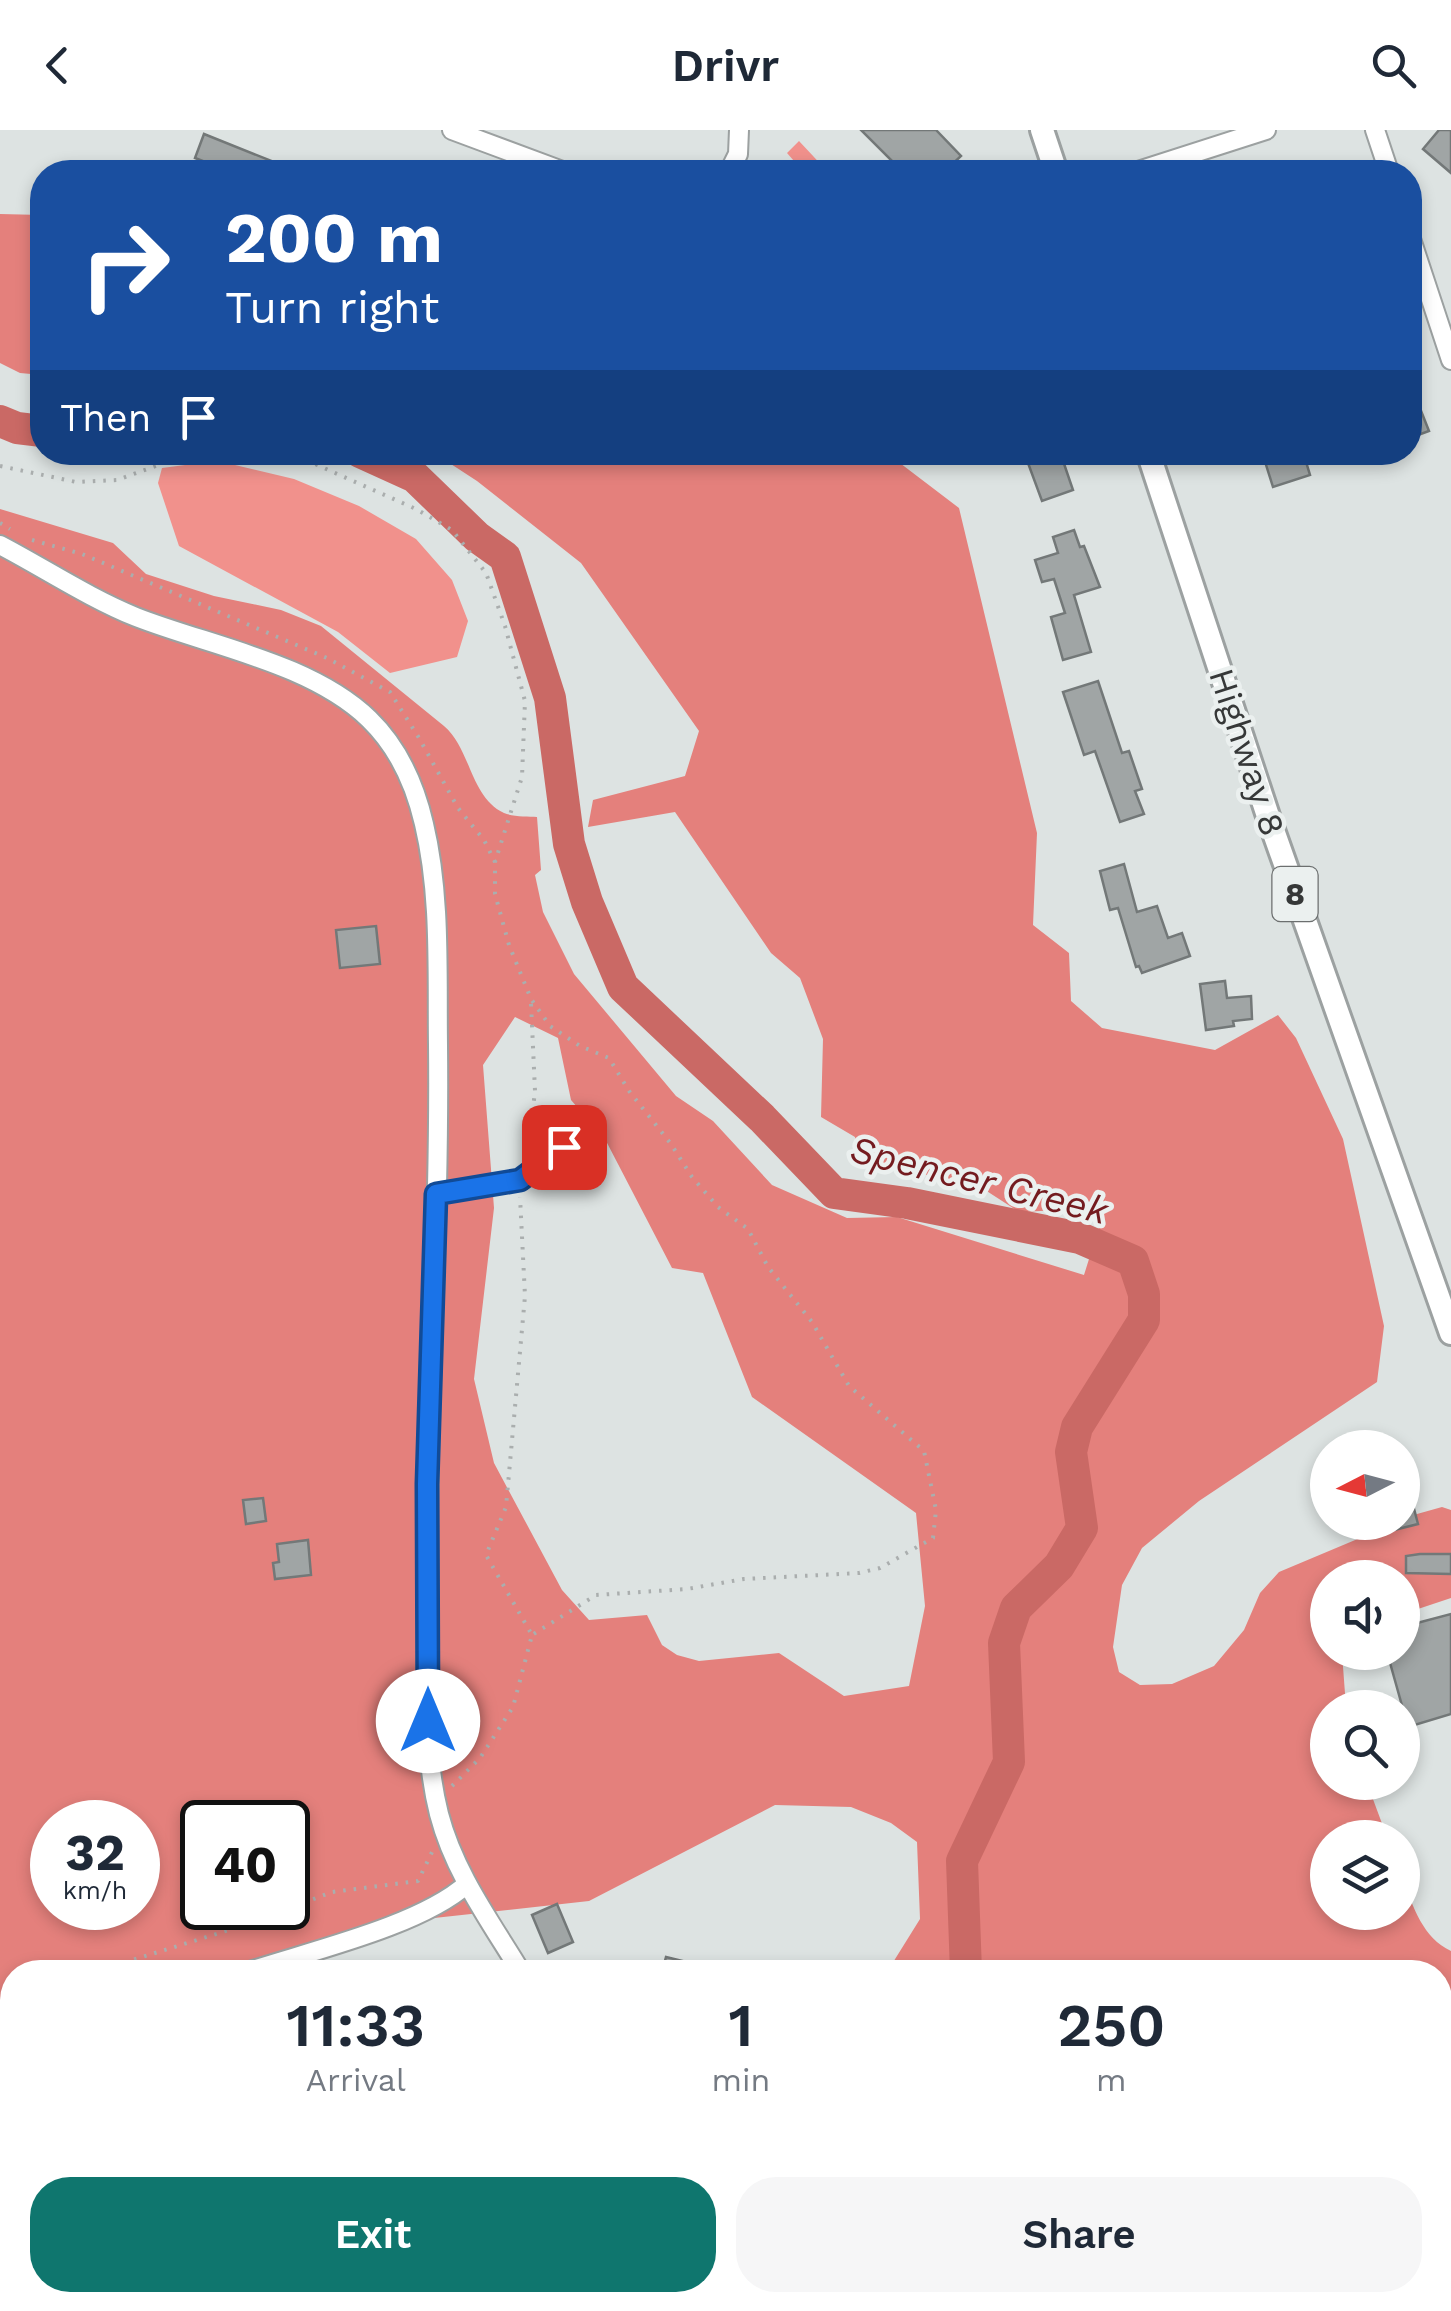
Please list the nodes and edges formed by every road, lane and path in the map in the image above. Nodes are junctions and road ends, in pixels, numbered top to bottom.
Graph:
1 (452, 130) edge
2 (739, 130) edge
3 (1042, 130) edge
4 (1266, 130) edge
5 (1375, 130) edge
6 (533, 160) edge
7 (735, 160) edge
8 (1052, 160) edge
9 (1172, 160) edge
10 (1385, 160) edge
11 (1422, 272) edge
12 (1451, 360) edge
13 (158, 465) edge
14 (317, 465) edge
15 (1152, 465) edge
16 (0, 466) edge
17 (0, 544) edge
18 (531, 998) junction
19 (564, 1147) dead end
20 (520, 1180) junction
21 (436, 1194) junction
22 (1451, 1333) edge
23 (532, 1635) junction
24 (436, 1798) junction
25 (443, 1826) junction
26 (467, 1884) junction
27 (133, 1960) edge
28 (283, 1960) edge
29 (513, 1960) edge

1 - 6 street
2 - 7 street
3 - 8 main road
4 - 9 street
5 - 10 street
11 - 12 street
13 - 16 path
14 - 18 path
15 - 22 main road, Highway 8 / 8
17 - 21 street
18 - 20 path
18 - 23 path
19 - 20 street
20 - 21 street
20 - 23 path
21 - 24 street
23 - 24 path
24 - 25 street
25 - 26 street
25 - 27 path
26 - 28 street
26 - 29 street

